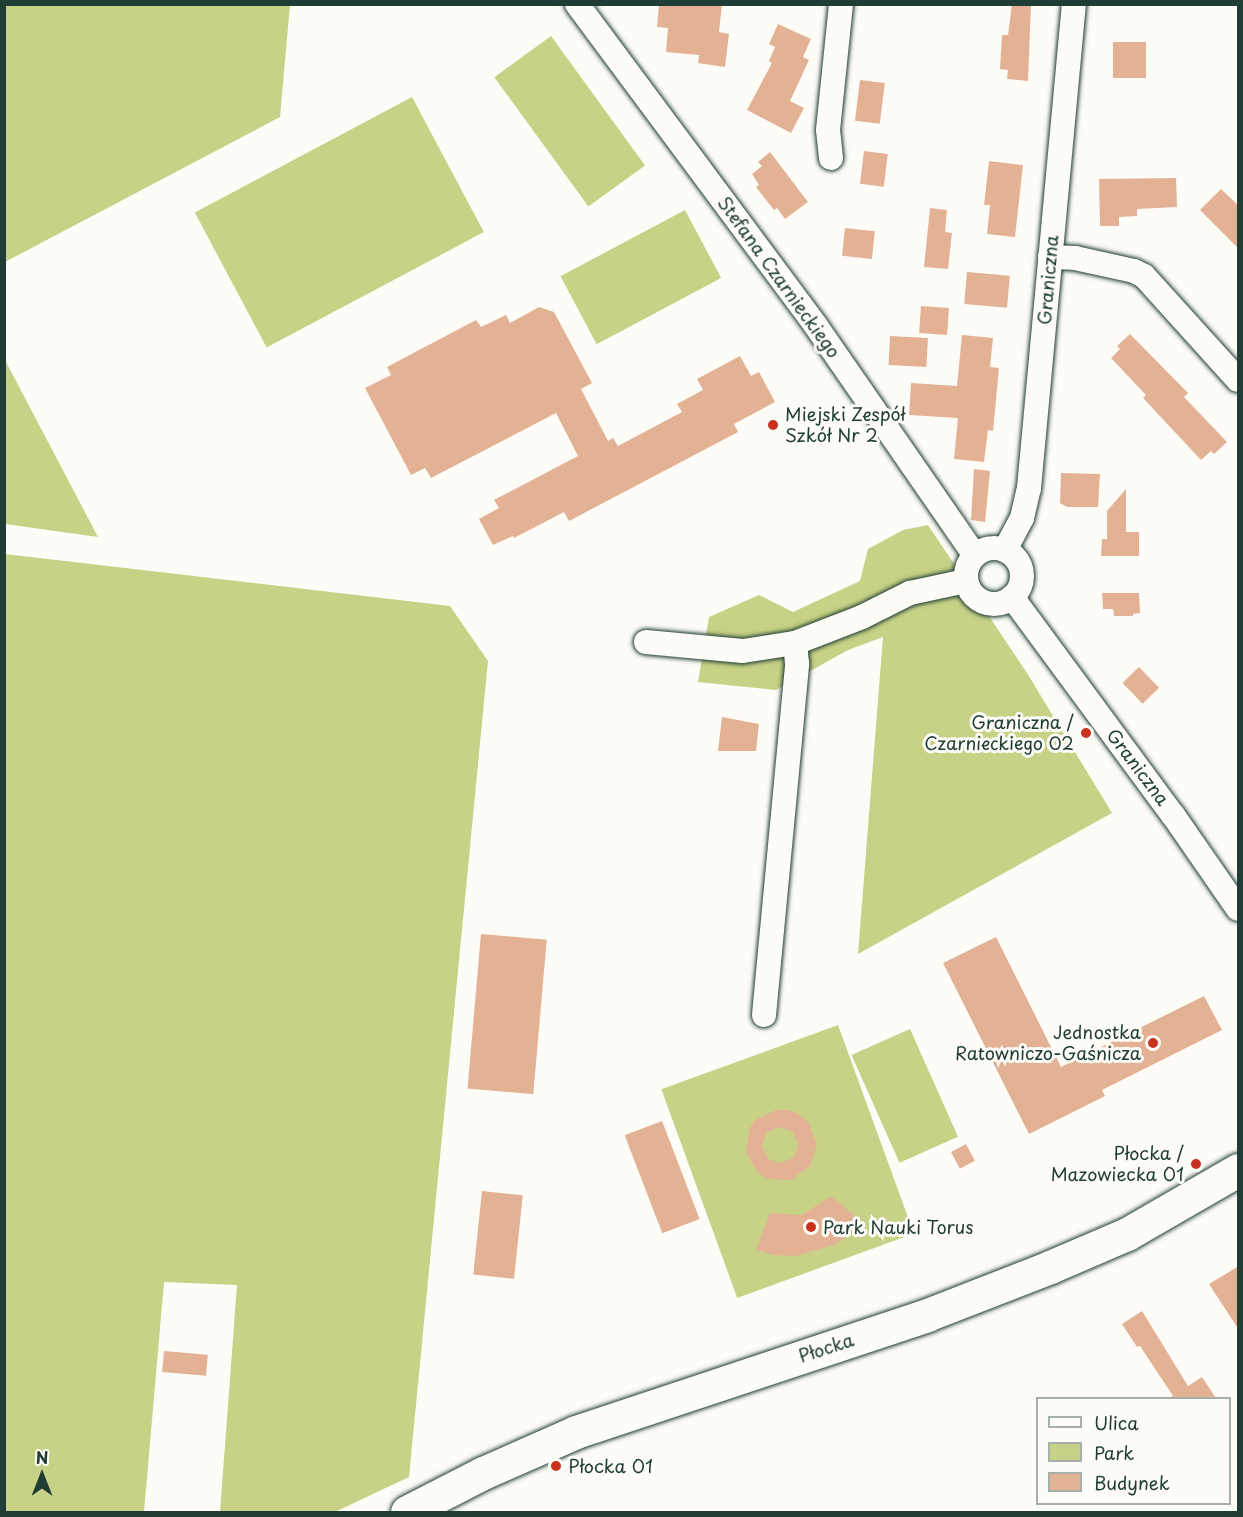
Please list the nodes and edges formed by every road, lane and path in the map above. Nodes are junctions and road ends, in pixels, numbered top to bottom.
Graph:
1 (577, 4) edge
2 (841, 4) edge
3 (1074, 4) edge
4 (831, 158) dead end
5 (1050, 257) junction
6 (1239, 380) edge
7 (1005, 550) junction
8 (974, 554) junction
9 (966, 581) junction
10 (1012, 597) junction
11 (646, 642) dead end
12 (795, 643) junction
13 (1239, 909) edge
14 (765, 1015) dead end
15 (1239, 1170) edge
16 (407, 1512) edge

1 - 8 street, Stefana Czarnieckiego
2 - 4 street
3 - 5 street, Graniczna
5 - 6 street
5 - 7 street, Graniczna
7 - 8 street
7 - 10 street
8 - 9 street
9 - 10 street
9 - 12 street
10 - 13 street, Graniczna
11 - 12 street
12 - 14 street
15 - 16 main road, Płocka

